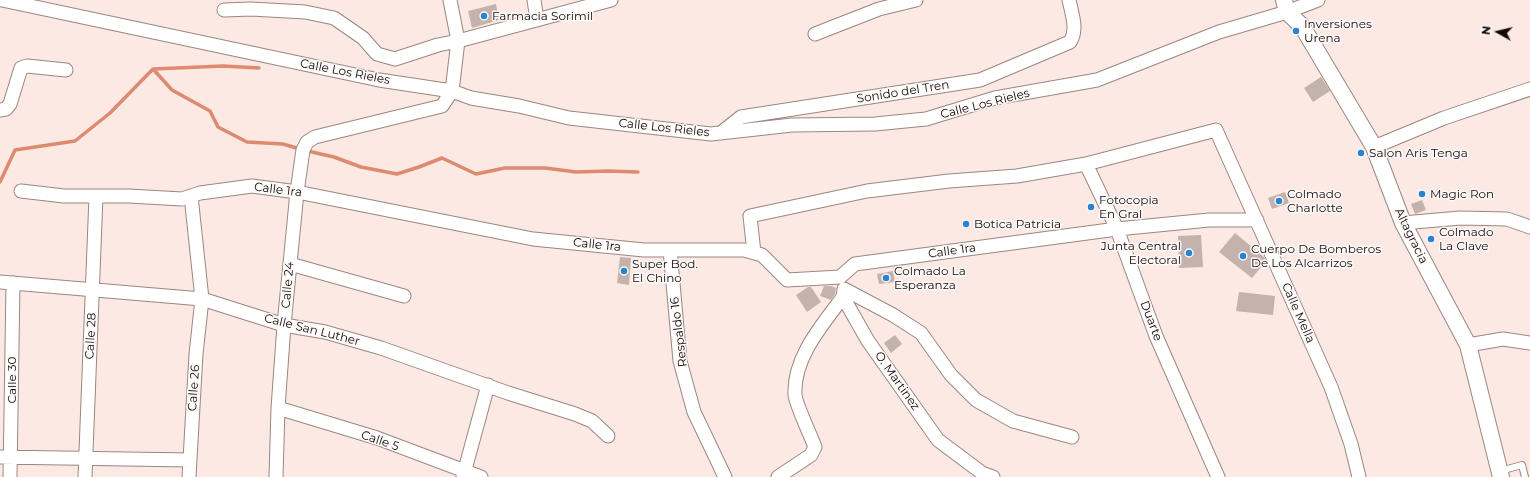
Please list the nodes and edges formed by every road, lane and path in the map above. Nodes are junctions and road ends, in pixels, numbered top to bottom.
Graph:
1 (2, 0) edge
2 (450, 0) edge
3 (534, 0) edge
4 (611, 0) edge
5 (916, 0) edge
6 (1069, 0) edge
7 (1318, 0) edge
8 (1285, 6) edge
9 (224, 10) dead end
10 (537, 20) junction
11 (816, 34) dead end
12 (458, 41) junction
13 (66, 70) dead end
14 (1530, 89) edge
15 (452, 91) junction
16 (0, 110) edge
17 (722, 132) junction
18 (1374, 147) junction
19 (1086, 164) junction
20 (21, 191) dead end
21 (297, 192) junction
22 (96, 196) junction
23 (191, 196) junction
24 (1257, 220) junction
25 (1403, 223) junction
26 (1530, 227) edge
27 (1117, 229) junction
28 (670, 250) junction
29 (754, 253) junction
30 (290, 264) junction
31 (6, 282) edge
32 (842, 287) junction
33 (93, 289) junction
34 (404, 296) dead end
35 (202, 298) junction
36 (284, 325) junction
37 (1530, 343) edge
38 (1468, 345) junction
39 (488, 385) junction
40 (278, 408) junction
41 (608, 436) dead end
42 (1072, 437) dead end
43 (6, 457) edge
44 (85, 459) junction
45 (190, 460) junction
46 (464, 474) edge
47 (1501, 474) edge
48 (10, 477) edge
49 (85, 477) edge
50 (189, 477) edge
51 (276, 477) edge
52 (481, 477) edge
53 (726, 477) edge
54 (778, 477) edge
55 (993, 477) edge
56 (1218, 477) edge
57 (1360, 477) edge
58 (1525, 477) edge

1 - 15 street, Calle Los Rieles
2 - 12 street
3 - 10 street
4 - 10 street
5 - 11 street
6 - 17 street, Sonido del Tren
7 - 8 street, Calle Los Rieles
8 - 17 street, Calle Los Rieles
8 - 18 street, Altagracia
9 - 12 street
10 - 12 street
12 - 15 street
13 - 16 street
14 - 18 street
15 - 17 street, Calle Los Rieles
15 - 21 street, Calle 24
18 - 25 street, Altagracia
19 - 24 street, Calle Mella
19 - 27 street, Duarte
19 - 29 street
20 - 22 street, Calle 1ra
21 - 23 street, Calle 1ra
21 - 28 street, Calle 1ra
21 - 30 street, Calle 24
22 - 23 street, Calle 1ra
22 - 33 street, Calle 28
23 - 35 street, Calle 26
24 - 27 street, Calle 1ra
24 - 57 street, Calle Mella
25 - 26 street
25 - 38 street, Altagracia
27 - 32 street, Calle 1ra
27 - 56 street, Duarte
28 - 29 street, Calle 1ra
28 - 53 street, Respaldo 16
29 - 32 street, Calle 1ra
30 - 34 street
30 - 36 street, Calle 24
31 - 33 street, Calle San Luther
31 - 43 street, Calle 30
32 - 42 street
32 - 54 street
32 - 55 street, O. Martinez
33 - 35 street, Calle San Luther
33 - 44 street, Calle 28
35 - 36 street, Calle San Luther
35 - 45 street, Calle 26
36 - 39 street, Calle San Luther
36 - 40 street, Calle 24
37 - 38 street
38 - 47 street, Altagracia
39 - 41 street, Calle San Luther
39 - 46 street
40 - 46 street, Calle 5
40 - 51 street, Calle 24
43 - 44 street
43 - 48 street, Calle 30
44 - 45 street
44 - 49 street, Calle 28
45 - 50 street, Calle 26
46 - 52 street, Calle 5
47 - 58 lane

